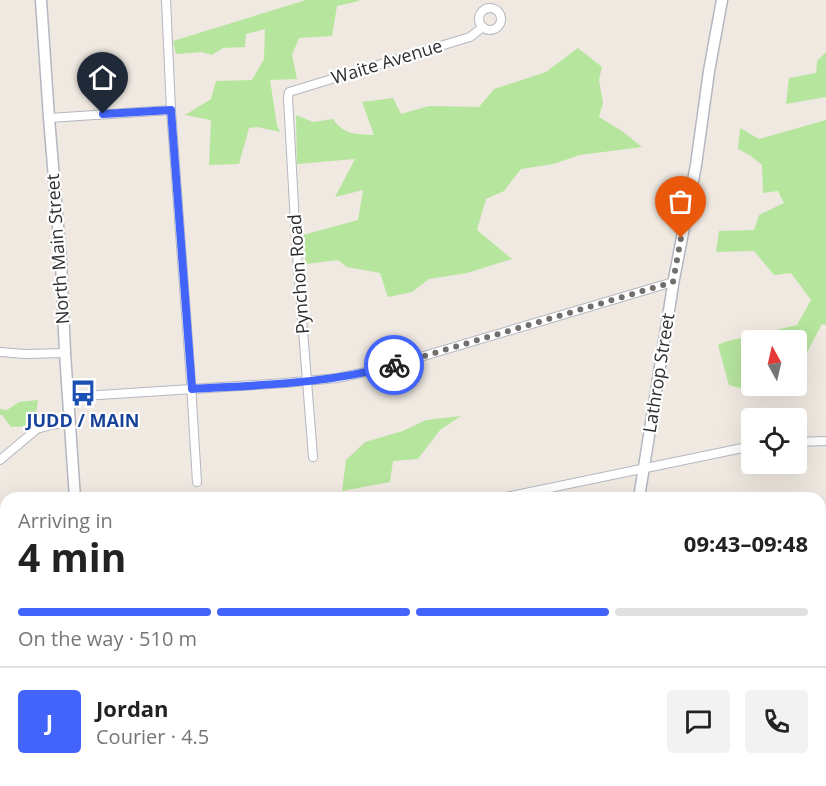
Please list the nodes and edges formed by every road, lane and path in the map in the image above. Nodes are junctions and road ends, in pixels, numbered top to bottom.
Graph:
1 (41, 0) edge
2 (166, 0) edge
3 (722, 0) edge
4 (483, 27) dead end
5 (289, 92) joint
6 (171, 110) junction
7 (49, 118) junction
8 (673, 282) junction
9 (0, 352) edge
10 (65, 353) junction
11 (307, 381) junction
12 (192, 389) junction
13 (68, 398) junction
14 (70, 422) junction
15 (826, 441) edge
16 (807, 442) edge
17 (741, 448) edge
18 (313, 457) dead end
19 (0, 460) edge
20 (644, 468) junction
21 (197, 482) dead end
22 (75, 492) edge
23 (530, 492) edge
24 (640, 492) edge
25 (302, 786) edge
26 (308, 786) edge

1 - 7 street, North Main Street
2 - 6 street
3 - 8 street, Lathrop Street
4 - 5 street, Waite Avenue
5 - 11 street, Pynchon Road
6 - 7 street
6 - 12 street
7 - 10 street, North Main Street
8 - 11 street
8 - 20 street, Lathrop Street
9 - 10 street
10 - 13 street, North Main Street
11 - 12 street
11 - 18 street, Pynchon Road
12 - 13 street
12 - 21 street
13 - 14 street, North Main Street
14 - 19 street
14 - 22 street, North Main Street
15 - 16 street
17 - 20 street
20 - 23 street
20 - 24 street, Lathrop Street
25 - 26 street

